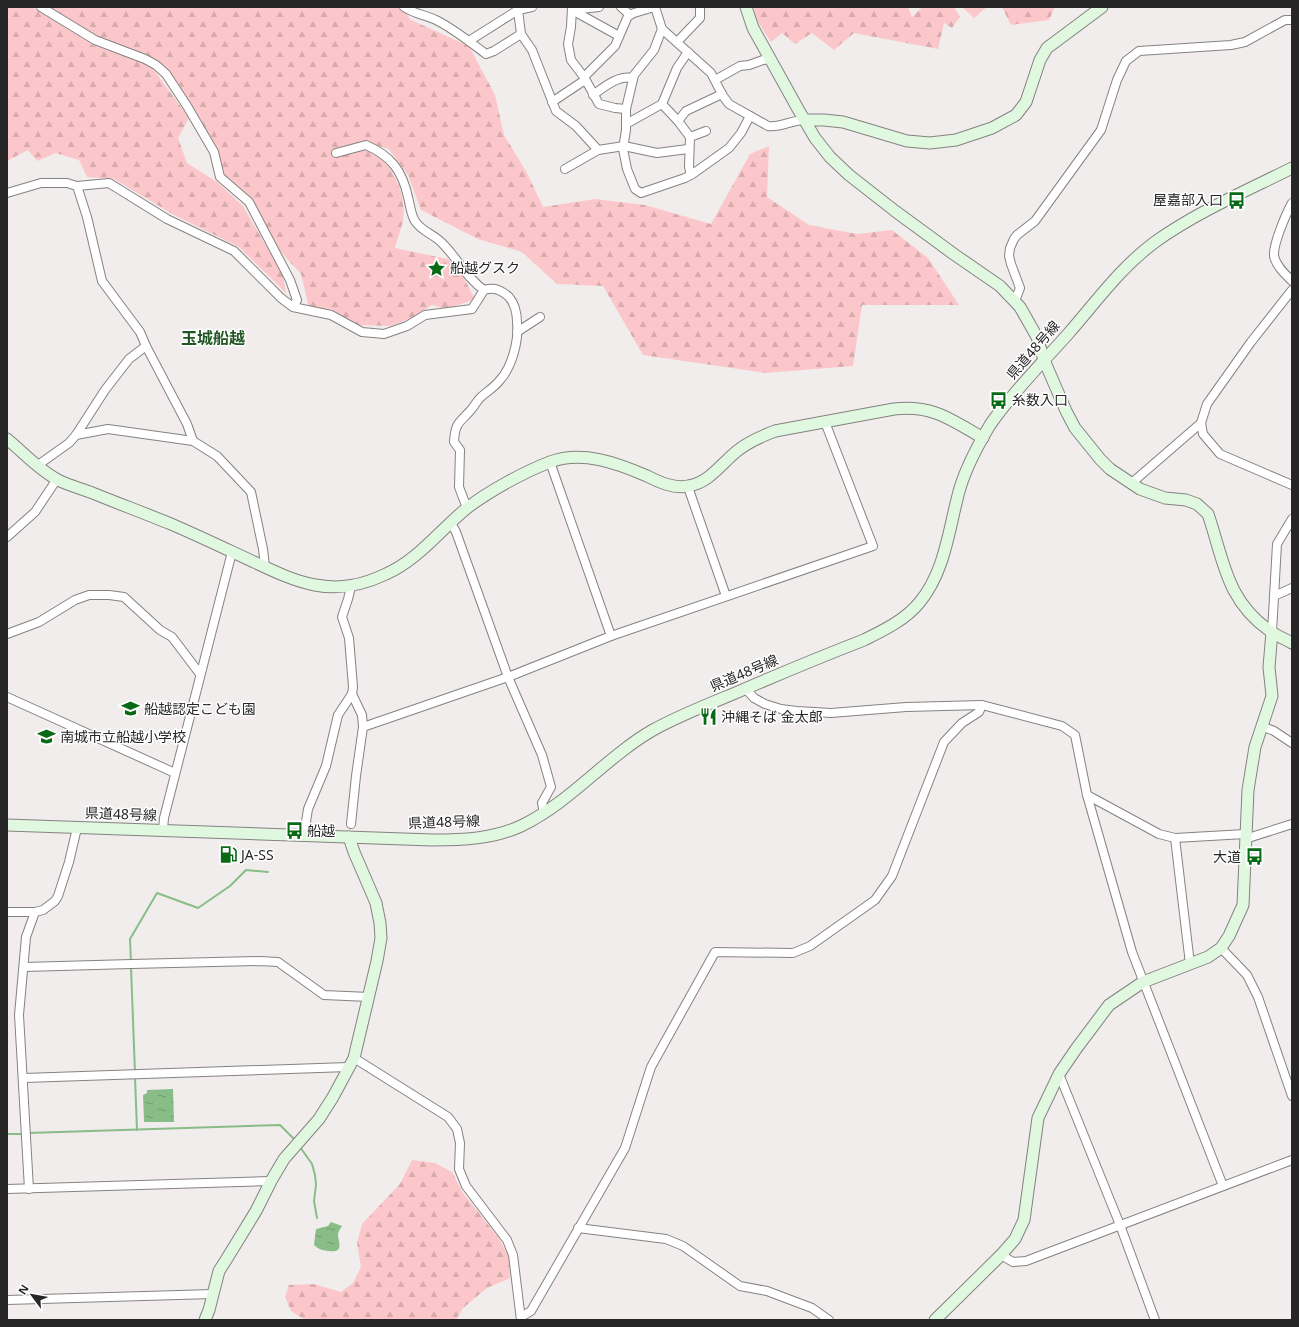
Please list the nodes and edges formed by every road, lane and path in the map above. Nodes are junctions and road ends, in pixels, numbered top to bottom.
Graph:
1 (41, 7) edge
2 (404, 7) edge
3 (532, 7) edge
4 (599, 7) edge
5 (621, 7) edge
6 (654, 7) edge
7 (700, 7) edge
8 (746, 7) edge
9 (1102, 7) edge
10 (518, 8) edge
11 (572, 9) edge
12 (630, 15) junction
13 (1292, 20) edge
14 (662, 29) junction
15 (520, 34) junction
16 (619, 36) junction
17 (469, 41) junction
18 (676, 42) junction
19 (688, 52) junction
20 (770, 58) junction
21 (584, 78) junction
22 (633, 78) junction
23 (715, 80) junction
24 (722, 94) junction
25 (593, 95) junction
26 (552, 102) junction
27 (662, 104) junction
28 (626, 108) junction
29 (750, 116) junction
30 (678, 120) junction
31 (804, 120) junction
32 (626, 124) junction
33 (706, 131) dead end
34 (690, 137) junction
35 (624, 146) junction
36 (688, 149) junction
37 (598, 150) junction
38 (336, 153) dead end
39 (1292, 168) edge
40 (565, 169) dead end
41 (691, 175) junction
42 (77, 186) junction
43 (7, 193) edge
44 (1292, 203) edge
45 (1292, 281) edge
46 (484, 290) junction
47 (1292, 290) edge
48 (1015, 301) junction
49 (294, 307) junction
50 (540, 317) dead end
51 (517, 332) junction
52 (146, 346) junction
53 (1044, 360) junction
54 (825, 422) junction
55 (1201, 423) junction
56 (76, 435) junction
57 (983, 438) junction
58 (7, 439) edge
59 (193, 442) junction
60 (550, 462) junction
61 (38, 465) junction
62 (57, 479) junction
63 (1127, 481) junction
64 (1292, 485) edge
65 (688, 486) junction
66 (467, 508) junction
67 (1292, 519) edge
68 (451, 523) junction
69 (7, 537) edge
70 (232, 552) junction
71 (265, 567) junction
72 (350, 587) junction
73 (1292, 588) edge
74 (726, 596) junction
75 (1274, 596) junction
76 (1272, 632) junction
77 (7, 634) edge
78 (611, 636) junction
79 (1292, 643) edge
80 (200, 674) junction
81 (508, 677) junction
82 (746, 689) junction
83 (352, 694) junction
84 (7, 697) edge
85 (982, 704) junction
86 (1261, 726) junction
87 (363, 727) junction
88 (1292, 742) edge
89 (175, 773) junction
90 (1087, 795) junction
91 (544, 813) junction
92 (351, 824) dead end
93 (1292, 824) edge
94 (7, 825) edge
95 (77, 828) junction
96 (163, 830) junction
97 (304, 835) junction
98 (349, 837) junction
99 (1245, 837) junction
100 (1175, 838) junction
101 (7, 912) edge
102 (36, 912) junction
103 (1221, 948) junction
104 (1190, 964) junction
105 (24, 968) junction
106 (1143, 982) junction
107 (369, 997) junction
108 (351, 1063) junction
109 (1059, 1074) junction
110 (24, 1078) junction
111 (1292, 1096) edge
112 (1292, 1160) edge
113 (271, 1181) junction
114 (1223, 1186) junction
115 (7, 1189) edge
116 (29, 1189) junction
117 (1120, 1225) junction
118 (578, 1228) junction
119 (1001, 1255) junction
120 (213, 1294) junction
121 (7, 1300) edge
122 (521, 1319) edge
123 (205, 1320) edge
124 (829, 1320) edge
125 (934, 1320) edge
126 (1155, 1320) edge

1 - 49 street
2 - 17 street
3 - 10 street
4 - 11 street
5 - 12 street
6 - 12 street
6 - 14 street
7 - 18 street
8 - 20 street
9 - 31 street
10 - 15 street
10 - 17 street
11 - 16 street
11 - 21 street
12 - 16 street
13 - 48 street
14 - 18 street
14 - 22 street
15 - 17 street
15 - 26 street
16 - 21 street
18 - 19 street
19 - 23 street
19 - 27 street
20 - 23 street
20 - 31 street
21 - 25 street
21 - 26 street
22 - 25 street
22 - 28 street
23 - 24 street
24 - 29 street
24 - 30 street
25 - 28 street
26 - 37 street
27 - 30 street
27 - 32 street
28 - 32 street
29 - 31 street
29 - 41 street
30 - 34 street
31 - 48 street
32 - 35 street
33 - 34 street
34 - 36 street
35 - 36 street
35 - 37 street
35 - 41 street
36 - 41 street
37 - 40 street
38 - 46 street
39 - 53 street, 県道48号線
42 - 43 street
42 - 49 street
42 - 52 street
44 - 45 street
46 - 49 street
46 - 51 street
47 - 55 street
48 - 53 street
50 - 51 street
51 - 66 street
52 - 56 street
52 - 59 street
53 - 57 street, 県道48号線
53 - 63 street
54 - 57 street
54 - 65 street
54 - 74 street
55 - 63 street
55 - 64 street
56 - 59 street
56 - 61 street
57 - 82 street, 県道48号線
58 - 61 street
59 - 71 street
60 - 65 street
60 - 66 street
60 - 78 street
61 - 62 street
62 - 69 street
62 - 70 street
63 - 76 street
65 - 74 street
66 - 68 street
67 - 75 street
68 - 72 street
68 - 81 street
70 - 71 street
70 - 80 street
71 - 72 street
72 - 83 street
73 - 75 street
74 - 78 street
75 - 76 street
76 - 79 street
76 - 86 street
77 - 80 street
78 - 81 street
80 - 89 street
81 - 87 street
81 - 91 street
82 - 85 street
82 - 91 street, 県道48号線
83 - 87 street
83 - 97 street
84 - 89 street
85 - 90 street
85 - 118 street
86 - 88 street
86 - 99 street
87 - 92 street
89 - 96 street
90 - 100 street
90 - 106 street
91 - 98 street, 県道48号線
93 - 99 street
94 - 95 street, 県道48号線
95 - 96 street, 県道48号線
95 - 102 street
96 - 97 street, 県道48号線
97 - 98 street, 県道48号線
98 - 107 street
99 - 100 street
99 - 103 street
100 - 104 street
101 - 102 street
102 - 105 street
103 - 104 street
103 - 111 street
104 - 106 street
105 - 107 street
105 - 110 street
106 - 109 street
106 - 114 street
107 - 108 street
108 - 110 street
108 - 113 street
108 - 122 street
109 - 117 street
109 - 119 street
110 - 116 street
112 - 114 street
113 - 116 street
113 - 120 street
114 - 117 street
115 - 116 street
117 - 119 street
117 - 126 street
118 - 122 street
118 - 124 street
119 - 125 street
120 - 121 street
120 - 123 street

